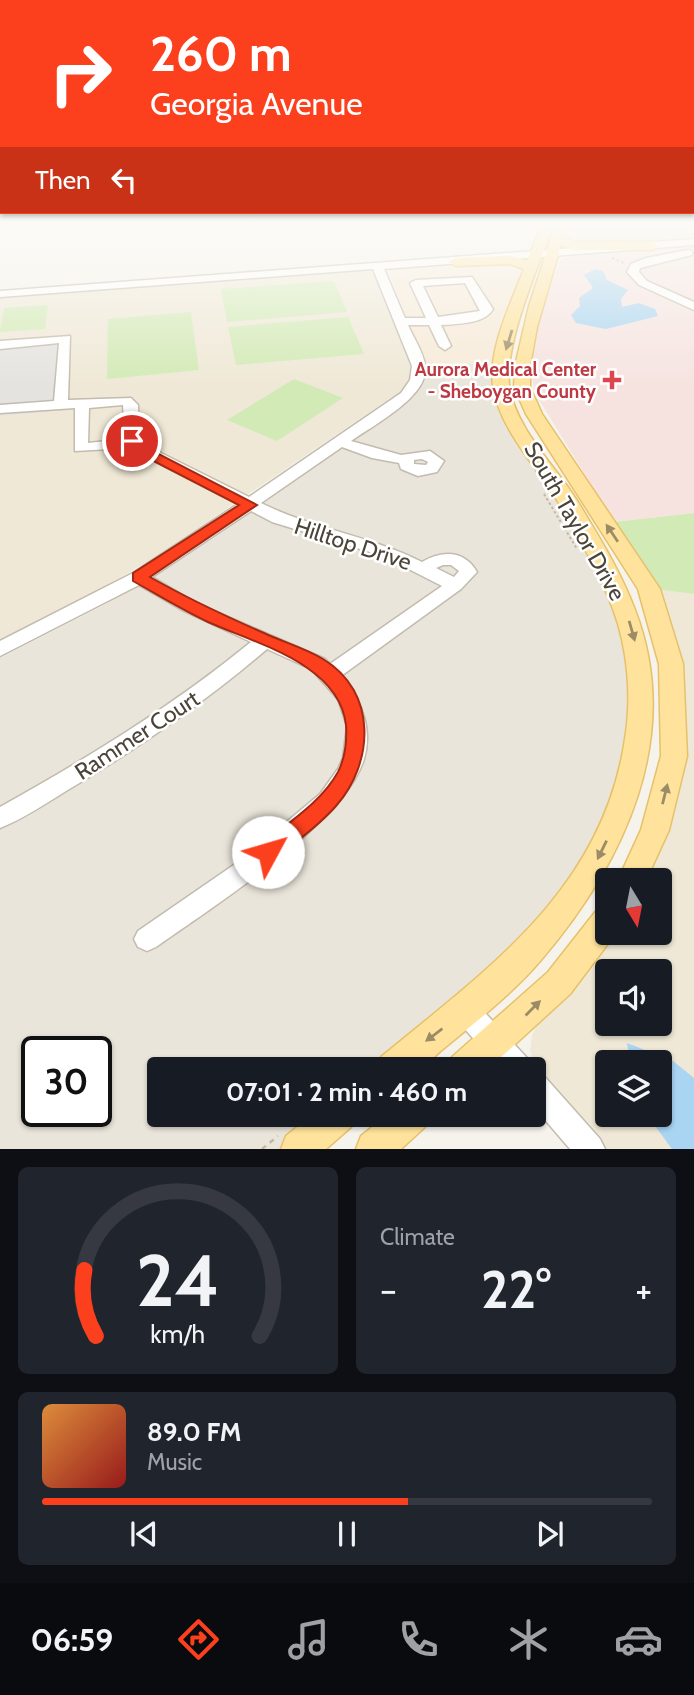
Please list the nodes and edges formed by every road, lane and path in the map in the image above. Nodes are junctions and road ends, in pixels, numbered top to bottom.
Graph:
1 (194, 280) edge
2 (383, 280) edge
3 (439, 280) edge
4 (468, 280) edge
5 (534, 280) edge
6 (540, 280) edge
7 (638, 280) edge
8 (0, 294) edge
9 (694, 306) edge
10 (433, 320) junction
11 (401, 322) junction
12 (0, 345) edge
13 (445, 346) dead end
14 (61, 403) junction
15 (82, 403) junction
16 (0, 410) edge
17 (341, 442) junction
18 (132, 443) junction
19 (405, 460) dead end
20 (544, 494) dead end
21 (250, 505) junction
22 (579, 553) dead end
23 (139, 577) junction
24 (265, 640) junction
25 (0, 649) edge
26 (330, 674) junction
27 (0, 818) edge
28 (637, 868) edge
29 (595, 936) edge
30 (147, 939) dead end
31 (466, 1011) junction
32 (494, 1042) junction
33 (408, 1057) edge
34 (477, 1057) edge
35 (507, 1057) edge
36 (546, 1100) edge
37 (325, 1127) edge
38 (399, 1127) edge
39 (299, 1149) edge
40 (374, 1149) edge
41 (590, 1149) edge

1 - 8 street
2 - 11 street
3 - 10 street
4 - 10 street
5 -> 31 main road, South Taylor Drive
28 -> 6 main road, South Taylor Drive
7 - 9 street
10 - 11 street
10 - 13 street
11 - 17 street
12 - 14 street
14 - 15 street
14 - 16 street
15 - 18 street
15 - 18 street
17 - 19 street
17 - 21 street
18 - 21 street, Hilltop Drive
20 - 22 path
21 - 23 street
21 - 26 street, Hilltop Drive
23 - 24 street
23 - 25 street
24 - 26 street
24 - 27 street, Rammer Court
26 - 30 street
32 -> 29 main road
31 - 32 street
31 -> 33 main road, South Taylor Drive
32 - 34 main road
32 - 35 street
36 - 41 street
37 - 39 main road
38 - 40 main road

